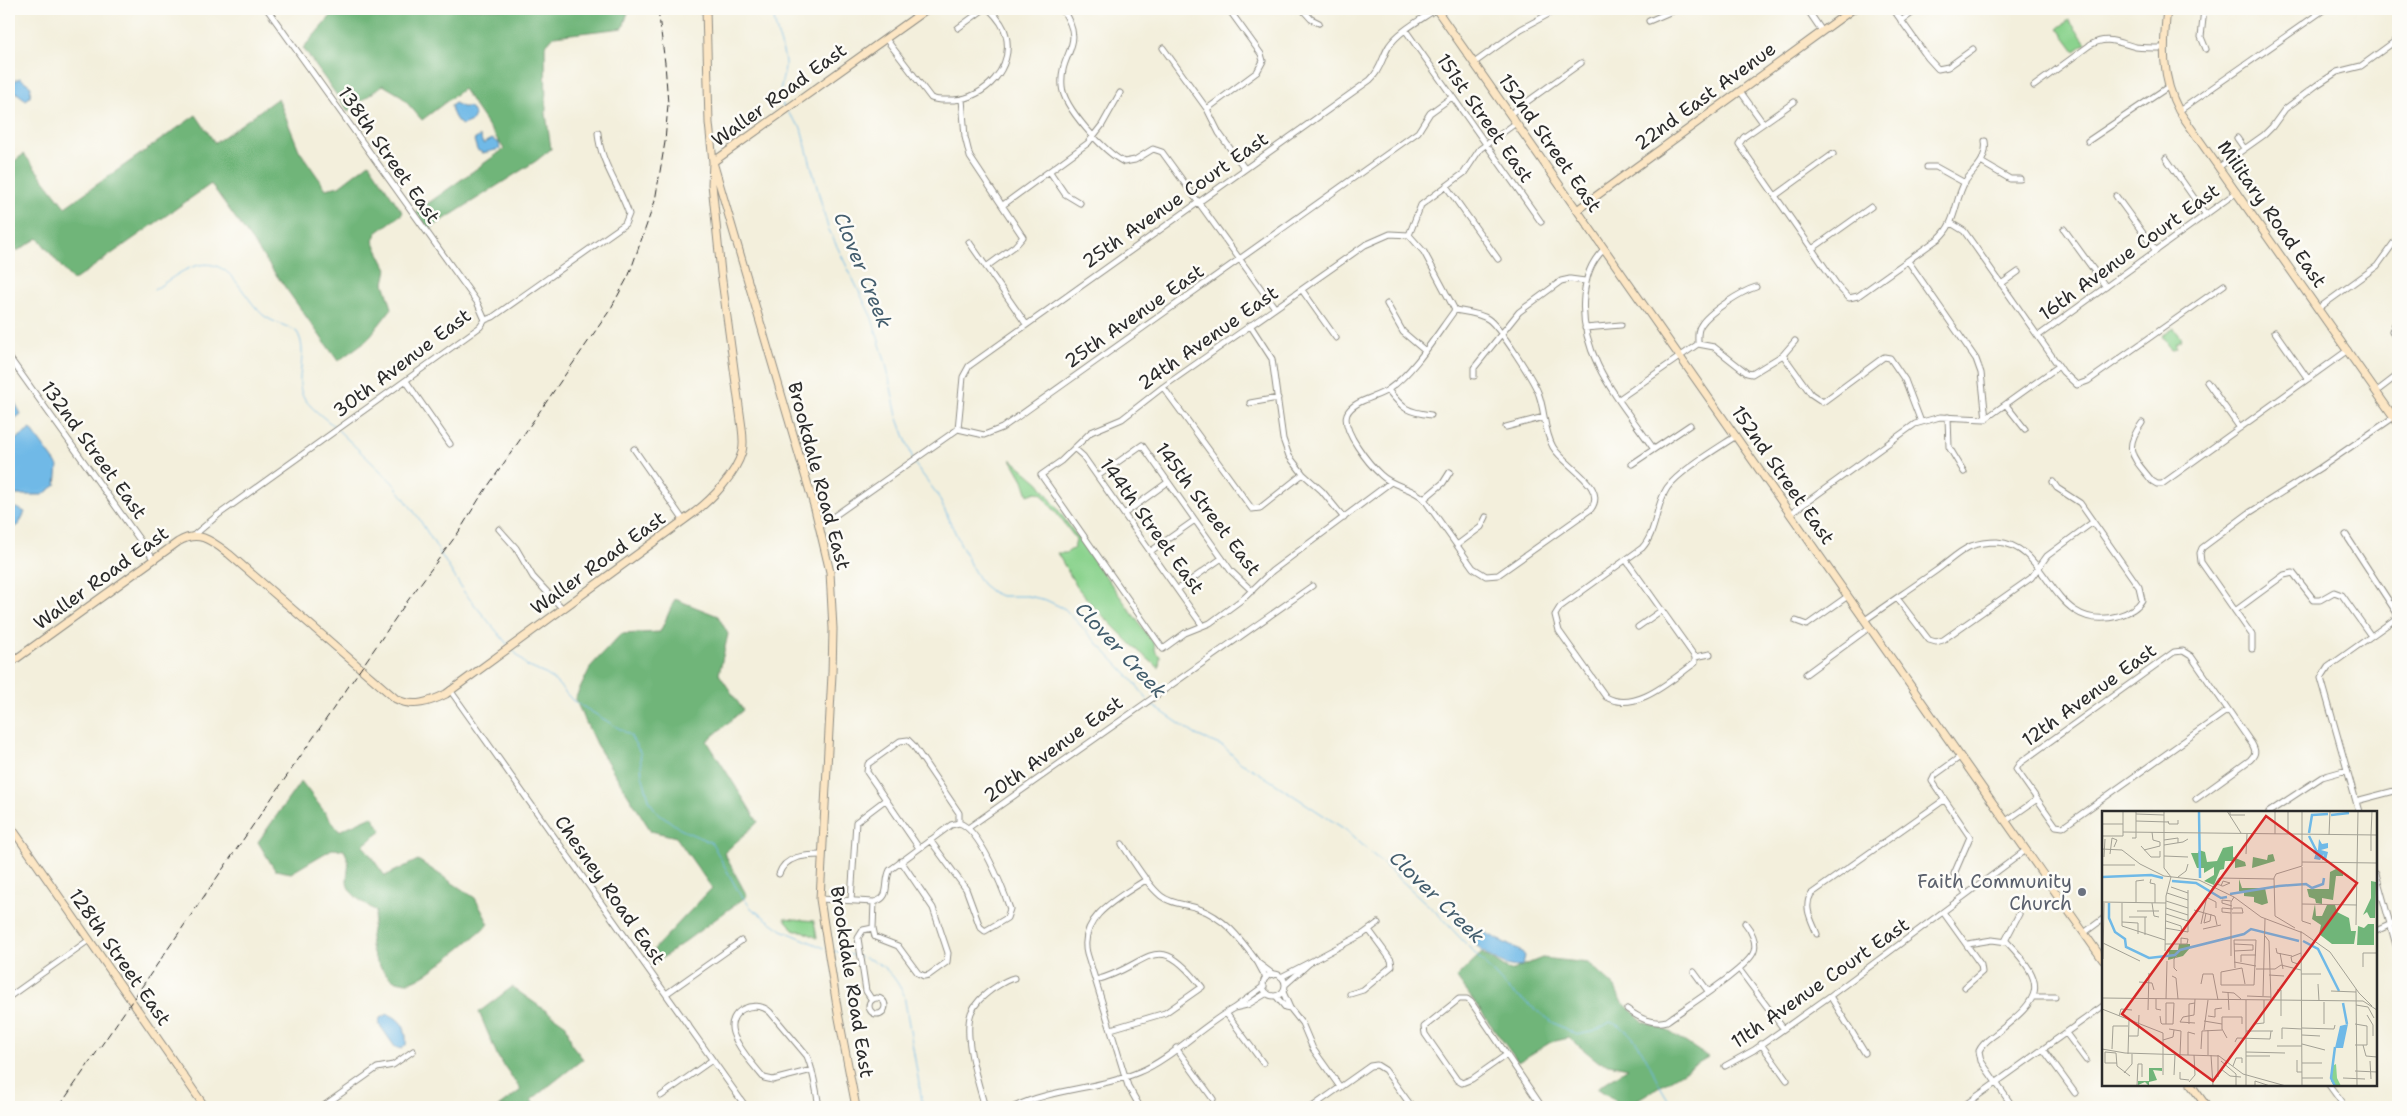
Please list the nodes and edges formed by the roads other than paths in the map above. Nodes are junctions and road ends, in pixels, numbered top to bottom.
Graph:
1 (267, 9) edge
2 (706, 9) edge
3 (927, 9) edge
4 (984, 9) edge
5 (989, 9) edge
6 (1062, 9) edge
7 (1223, 9) edge
8 (1227, 9) edge
9 (1302, 9) edge
10 (1436, 9) edge
11 (1558, 9) edge
12 (1677, 9) edge
13 (1806, 9) edge
14 (1853, 9) edge
15 (1893, 9) edge
16 (1918, 9) edge
17 (2167, 9) edge
18 (2204, 9) edge
19 (2325, 9) edge
20 (1216, 11) dead end
21 (1901, 20) junction
22 (1649, 21) dead end
23 (1319, 22) dead end
24 (958, 28) dead end
25 (1406, 31) junction
26 (1822, 31) junction
27 (886, 39) junction
28 (2398, 39) edge
29 (1163, 48) dead end
30 (2163, 48) junction
31 (1973, 49) dead end
32 (2206, 49) dead end
33 (1474, 63) junction
34 (1581, 63) dead end
35 (2034, 86) dead end
36 (2168, 86) junction
37 (1740, 91) junction
38 (1120, 93) dead end
39 (1452, 97) junction
40 (959, 99) junction
41 (1794, 102) dead end
42 (1207, 109) junction
43 (2179, 111) junction
44 (1510, 114) junction
45 (1516, 123) junction
46 (1763, 123) junction
47 (598, 133) dead end
48 (1093, 137) junction
49 (2237, 138) dead end
50 (1985, 141) dead end
51 (2088, 141) dead end
52 (1486, 144) junction
53 (2244, 148) junction
54 (1833, 154) dead end
55 (2166, 158) dead end
56 (714, 162) junction
57 (1982, 162) junction
58 (1927, 167) dead end
59 (2219, 167) junction
60 (1245, 169) junction
61 (1050, 172) junction
62 (2020, 179) dead end
63 (1965, 183) junction
64 (1446, 186) junction
65 (2237, 192) junction
66 (1774, 196) junction
67 (2116, 196) dead end
68 (1080, 203) dead end
69 (1198, 203) junction
70 (1003, 205) junction
71 (1871, 207) dead end
72 (1577, 210) junction
73 (2206, 215) junction
74 (1541, 222) dead end
75 (1951, 223) junction
76 (2064, 229) dead end
77 (1409, 235) junction
78 (2398, 237) edge
79 (968, 242) dead end
80 (1604, 249) junction
81 (1812, 249) junction
82 (2156, 251) junction
83 (1239, 259) junction
84 (1498, 259) dead end
85 (1908, 261) junction
86 (986, 267) junction
87 (2018, 272) dead end
88 (1585, 281) junction
89 (2001, 284) junction
90 (2224, 286) dead end
91 (2106, 287) junction
92 (1756, 288) dead end
93 (1302, 290) junction
94 (1387, 304) dead end
95 (1275, 308) junction
96 (2318, 308) junction
97 (1455, 310) junction
98 (2398, 317) edge
99 (485, 320) junction
100 (1026, 324) junction
101 (1250, 325) junction
102 (1621, 325) dead end
103 (1585, 328) junction
104 (2275, 332) dead end
105 (1500, 333) junction
106 (2038, 336) junction
107 (1336, 338) dead end
108 (1795, 341) dead end
109 (2398, 343) edge
110 (1698, 344) junction
111 (1424, 350) junction
112 (2348, 350) junction
113 (1783, 355) junction
114 (1680, 356) junction
115 (9, 357) edge
116 (2059, 366) junction
117 (2398, 375) edge
118 (1474, 376) dead end
119 (2308, 379) junction
120 (406, 381) junction
121 (2207, 382) dead end
122 (1163, 387) junction
123 (1388, 390) junction
124 (2376, 391) junction
125 (1278, 398) junction
126 (1619, 399) junction
127 (1250, 403) dead end
128 (2006, 405) junction
129 (1431, 415) dead end
130 (1544, 417) junction
131 (1948, 417) junction
132 (1986, 419) junction
133 (2396, 420) edge
134 (1921, 422) junction
135 (2142, 422) dead end
136 (1690, 425) dead end
137 (1506, 427) dead end
138 (2240, 428) junction
139 (958, 429) junction
140 (2025, 429) dead end
141 (1736, 436) junction
142 (450, 444) dead end
143 (1074, 448) junction
144 (1653, 448) junction
145 (634, 449) dead end
146 (1632, 464) dead end
147 (1450, 472) dead end
148 (1964, 472) dead end
149 (1303, 474) junction
150 (1098, 476) junction
151 (1168, 482) junction
152 (1391, 482) junction
153 (2053, 482) dead end
154 (1424, 499) junction
155 (1124, 514) junction
156 (1790, 514) junction
157 (1486, 517) dead end
158 (1344, 518) junction
159 (1195, 520) junction
160 (684, 521) junction
161 (2093, 522) junction
162 (820, 526) junction
163 (499, 529) dead end
164 (2346, 535) dead end
165 (193, 536) junction
166 (1457, 545) junction
167 (1151, 551) junction
168 (1222, 558) junction
169 (154, 560) junction
170 (1626, 560) junction
171 (2038, 568) junction
172 (1312, 586) dead end
173 (1178, 589) junction
174 (1252, 590) junction
175 (1848, 596) junction
176 (1897, 598) junction
177 (562, 609) junction
178 (1662, 610) junction
179 (2235, 611) junction
180 (2398, 616) edge
181 (1865, 620) junction
182 (1796, 621) dead end
183 (1202, 625) junction
184 (1638, 627) dead end
185 (1870, 627) junction
186 (2371, 636) junction
187 (2252, 649) dead end
188 (1710, 654) dead end
189 (1695, 657) junction
190 (9, 664) edge
191 (1806, 674) dead end
192 (450, 690) junction
193 (2228, 710) junction
194 (1960, 756) junction
195 (2347, 770) junction
196 (2398, 790) edge
197 (2196, 799) dead end
198 (885, 800) junction
199 (1944, 800) junction
200 (2036, 800) junction
201 (2356, 801) junction
202 (2271, 811) edge
203 (2359, 811) edge
204 (2006, 821) junction
205 (959, 823) junction
206 (968, 828) junction
207 (10, 830) edge
208 (930, 840) junction
209 (1122, 844) dead end
210 (919, 848) junction
211 (2026, 850) junction
212 (821, 855) junction
213 (901, 861) junction
214 (779, 874) dead end
215 (2377, 877) edge
216 (1147, 879) junction
217 (1966, 894) junction
218 (820, 899) junction
219 (851, 900) junction
220 (874, 902) junction
221 (1943, 912) junction
222 (2018, 914) dead end
223 (2102, 920) edge
224 (2398, 921) edge
225 (1378, 923) dead end
226 (1745, 923) dead end
227 (2391, 924) junction
228 (873, 928) junction
229 (1369, 930) junction
230 (2377, 931) edge
231 (2084, 933) junction
232 (1817, 934) dead end
233 (89, 940) junction
234 (741, 941) dead end
235 (2005, 941) junction
236 (1968, 944) junction
237 (2398, 952) edge
238 (2102, 959) edge
239 (1312, 961) junction
240 (1258, 963) junction
241 (1739, 969) junction
242 (1694, 972) dead end
243 (1274, 975) junction
244 (1281, 977) junction
245 (1014, 978) dead end
246 (1266, 978) junction
247 (1096, 980) junction
248 (1285, 985) junction
249 (1264, 986) junction
250 (1965, 987) dead end
251 (1708, 991) junction
252 (1283, 992) junction
253 (1267, 993) junction
254 (666, 994) junction
255 (1350, 994) dead end
256 (1276, 996) junction
257 (1830, 996) junction
258 (9, 997) edge
259 (2033, 997) junction
260 (2055, 997) dead end
261 (872, 1000) dead end
262 (2102, 1007) edge
263 (1234, 1008) junction
264 (1290, 1008) junction
265 (1627, 1009) dead end
266 (1226, 1013) junction
267 (1783, 1028) junction
268 (1111, 1029) junction
269 (2066, 1032) junction
270 (1761, 1044) junction
271 (1176, 1048) junction
272 (2043, 1049) junction
273 (413, 1051) dead end
274 (1866, 1053) dead end
275 (1506, 1055) junction
276 (712, 1060) junction
277 (2086, 1060) dead end
278 (1263, 1063) dead end
279 (1725, 1066) dead end
280 (812, 1070) junction
281 (1125, 1078) junction
282 (1787, 1080) dead end
283 (1996, 1083) junction
284 (2192, 1086) edge
285 (2330, 1086) edge
286 (1340, 1087) junction
287 (2075, 1092) dead end
288 (661, 1096) dead end
289 (1213, 1100) dead end
290 (206, 1107) edge
291 (322, 1107) edge
292 (746, 1107) edge
293 (819, 1107) edge
294 (856, 1107) edge
295 (985, 1107) edge
296 (1014, 1107) edge
297 (1140, 1107) edge
298 (1312, 1107) edge
299 (1412, 1107) edge
300 (1542, 1107) edge
301 (1962, 1107) edge
302 (2013, 1107) edge
303 (2206, 1107) edge
304 (2345, 1107) edge

1 - 99 street, 138th Street East
2 - 56 street, Brookdale Road East
3 - 27 street, Waller Road East
4 - 24 street
5 - 40 street
6 - 48 street
7 - 20 street
8 - 42 street
9 - 23 street
10 - 25 street, 25th Avenue Court East
10 - 33 street, 152nd Street East
11 - 33 street
12 - 22 street
13 - 26 street
14 - 26 street, 22nd East Avenue
15 - 21 street
16 - 21 street
17 - 30 street, Military Road East
18 - 32 street
19 - 43 street
21 - 31 street
25 - 39 street, 151st Street East
25 - 60 street, 25th Avenue Court East
26 - 37 street, 22nd East Avenue
27 - 40 street
27 - 56 street, Waller Road East
28 - 53 street
29 - 42 street
30 - 35 street
30 - 36 street, Military Road East
33 - 44 street, 152nd Street East
34 - 44 street
36 - 43 street, Military Road East
36 - 51 street
37 - 46 street
37 - 72 street, 22nd East Avenue
38 - 48 street
39 - 52 street, 151st Street East
39 - 83 street, 25th Avenue East
40 - 70 street
41 - 46 street
42 - 60 street
43 - 59 street, Military Road East
44 - 45 street, 152nd Street East
45 - 52 street
45 - 72 street, 152nd Street East
46 - 66 street
47 - 99 street, 30th Avenue East
48 - 61 street
48 - 69 street
49 - 53 street
50 - 57 street
52 - 64 street
52 - 74 street, 151st Street East
53 - 59 street
54 - 66 street
55 - 73 street
56 - 160 street, Waller Road East
56 - 162 street, Brookdale Road East
57 - 62 street
57 - 63 street
58 - 63 street
59 - 65 street, Military Road East
60 - 69 street, 25th Avenue Court East
61 - 68 street
61 - 70 street
63 - 75 street
64 - 77 street
64 - 84 street
65 - 73 street, 16th Avenue Court East
65 - 96 street, Military Road East
66 - 81 street
67 - 82 street
69 - 83 street
69 - 100 street, 25th Avenue Court East
70 - 86 street
71 - 81 street
72 - 80 street, 152nd Street East
73 - 82 street, 16th Avenue Court East
75 - 85 street
75 - 89 street
76 - 91 street
77 - 93 street, 24th Avenue East
77 - 97 street
78 - 96 street
79 - 86 street
80 - 88 street
80 - 114 street, 152nd Street East
81 - 85 street
82 - 91 street, 16th Avenue Court East
83 - 95 street
83 - 139 street, 25th Avenue East
85 - 132 street
86 - 100 street
87 - 89 street
88 - 103 street
88 - 105 street
89 - 106 street
90 - 116 street
91 - 106 street, 16th Avenue Court East
92 - 110 street
93 - 95 street, 24th Avenue East
93 - 107 street
94 - 111 street
95 - 101 street, 24th Avenue East
96 - 112 street, Military Road East
97 - 105 street
97 - 111 street
98 - 109 street
99 - 120 street, 30th Avenue East
100 - 139 street, 25th Avenue Court East
101 - 122 street, 24th Avenue East
101 - 125 street
102 - 103 street
103 - 126 street
104 - 119 street
105 - 118 street
105 - 130 street
106 - 116 street
108 - 113 street
110 - 113 street
110 - 114 street
111 - 123 street
112 - 119 street
112 - 124 street, Military Road East
113 - 134 street
114 - 126 street
114 - 141 street, 152nd Street East
115 - 169 street, 132nd Street East
116 - 128 street
117 - 124 street
119 - 138 street
120 - 142 street
120 - 165 street, 30th Avenue East
121 - 138 street
122 - 143 street, 24th Avenue East
122 - 149 street
123 - 129 street
123 - 152 street
124 - 133 street, Military Road East
125 - 127 street
125 - 149 street
126 - 144 street
128 - 132 street
128 - 140 street
130 - 137 street
130 - 166 street
131 - 132 street
131 - 134 street
131 - 148 street
133 - 179 street
134 - 156 street
135 - 138 street
136 - 144 street
139 - 162 street
141 - 156 street, 152nd Street East
141 - 170 street
143 - 150 street, 144th Street East
143 - 183 street, 24th Avenue East
144 - 146 street
145 - 160 street
147 - 154 street
149 - 158 street
150 - 151 street, 145th Street East
150 - 155 street, 144th Street East
151 - 155 street
151 - 159 street, 145th Street East
152 - 154 street
152 - 158 street
153 - 161 street
154 - 166 street
155 - 167 street, 144th Street East
156 - 175 street, 152nd Street East
157 - 166 street
158 - 174 street
159 - 167 street
159 - 168 street, 145th Street East
160 - 177 street, Waller Road East
161 - 171 street
161 - 171 street
162 - 212 street, Brookdale Road East
163 - 177 street
164 - 180 street
165 - 169 street, Waller Road East
165 - 192 street, Waller Road East
167 - 173 street, 144th Street East
168 - 173 street
168 - 174 street, 145th Street East
169 - 190 street, Waller Road East
170 - 178 street
170 - 189 street
171 - 176 street
171 - 176 street
172 - 206 street, 20th Avenue East
173 - 183 street, 144th Street East
174 - 183 street
175 - 181 street, 152nd Street East
175 - 182 street
176 - 181 street
177 - 192 street, Waller Road East
178 - 184 street
178 - 189 street
179 - 186 street
179 - 187 street
180 - 186 street
181 - 185 street, 152nd Street East
185 - 191 street
185 - 194 street, 152nd Street East
186 - 195 street
188 - 189 street
192 - 254 street, Chesney Road East
193 - 197 street
193 - 200 street
193 - 200 street, 12th Avenue East
194 - 199 street
194 - 204 street, 152nd Street East
195 - 201 street
195 - 202 street
196 - 201 street
198 - 205 street
198 - 210 street
198 - 219 street
199 - 217 street
199 - 232 street
200 - 204 street
201 - 203 street
204 - 211 street, 152nd Street East
205 - 206 street
205 - 208 street
206 - 208 street
207 - 233 street, 128th Street East
208 - 210 street
209 - 216 street
210 - 213 street
211 - 217 street, 11th Avenue Court East
211 - 231 street, 152nd Street East
212 - 214 street
212 - 218 street, Brookdale Road East
213 - 220 street
213 - 228 street
215 - 227 street
216 - 240 street
216 - 247 street
217 - 221 street, 11th Avenue Court East
218 - 219 street
218 - 294 street, Brookdale Road East
219 - 220 street
220 - 228 street
221 - 236 street
221 - 257 street, 11th Avenue Court East
222 - 235 street
223 - 231 street
224 - 227 street
225 - 229 street
226 - 241 street
227 - 230 street
227 - 237 street
228 - 261 street
229 - 239 street
229 - 255 street
231 - 238 street, 152nd Street East
233 - 258 street
233 - 290 street, 128th Street East
234 - 254 street
235 - 236 street
235 - 259 street
236 - 250 street
239 - 244 street
239 - 248 street
240 - 243 street
240 - 246 street
241 - 251 street
241 - 267 street
242 - 251 street
243 - 244 street
243 - 246 street
244 - 248 street
245 - 295 street
246 - 249 street
247 - 268 street
247 - 268 street
248 - 252 street
249 - 253 street
249 - 263 street
251 - 265 street
252 - 256 street
252 - 264 street
253 - 256 street
253 - 263 street
254 - 276 street, Chesney Road East
256 - 264 street
257 - 267 street, 11th Avenue Court East
257 - 274 street
259 - 260 street
259 - 283 street
262 - 269 street
263 - 266 street
264 - 286 street
266 - 271 street
266 - 278 street
267 - 270 street, 11th Avenue Court East
268 - 281 street
269 - 272 street
269 - 277 street
270 - 279 street, 11th Avenue Court East
270 - 282 street
271 - 281 street
271 - 289 street
272 - 283 street
272 - 287 street
273 - 291 street
275 - 275 street
275 - 300 street
276 - 288 street
276 - 292 street, Chesney Road East
280 - 280 street
280 - 293 street
281 - 296 street
281 - 297 street
283 - 301 street
283 - 302 street
284 - 303 street
285 - 304 street
286 - 298 street
286 - 299 street

